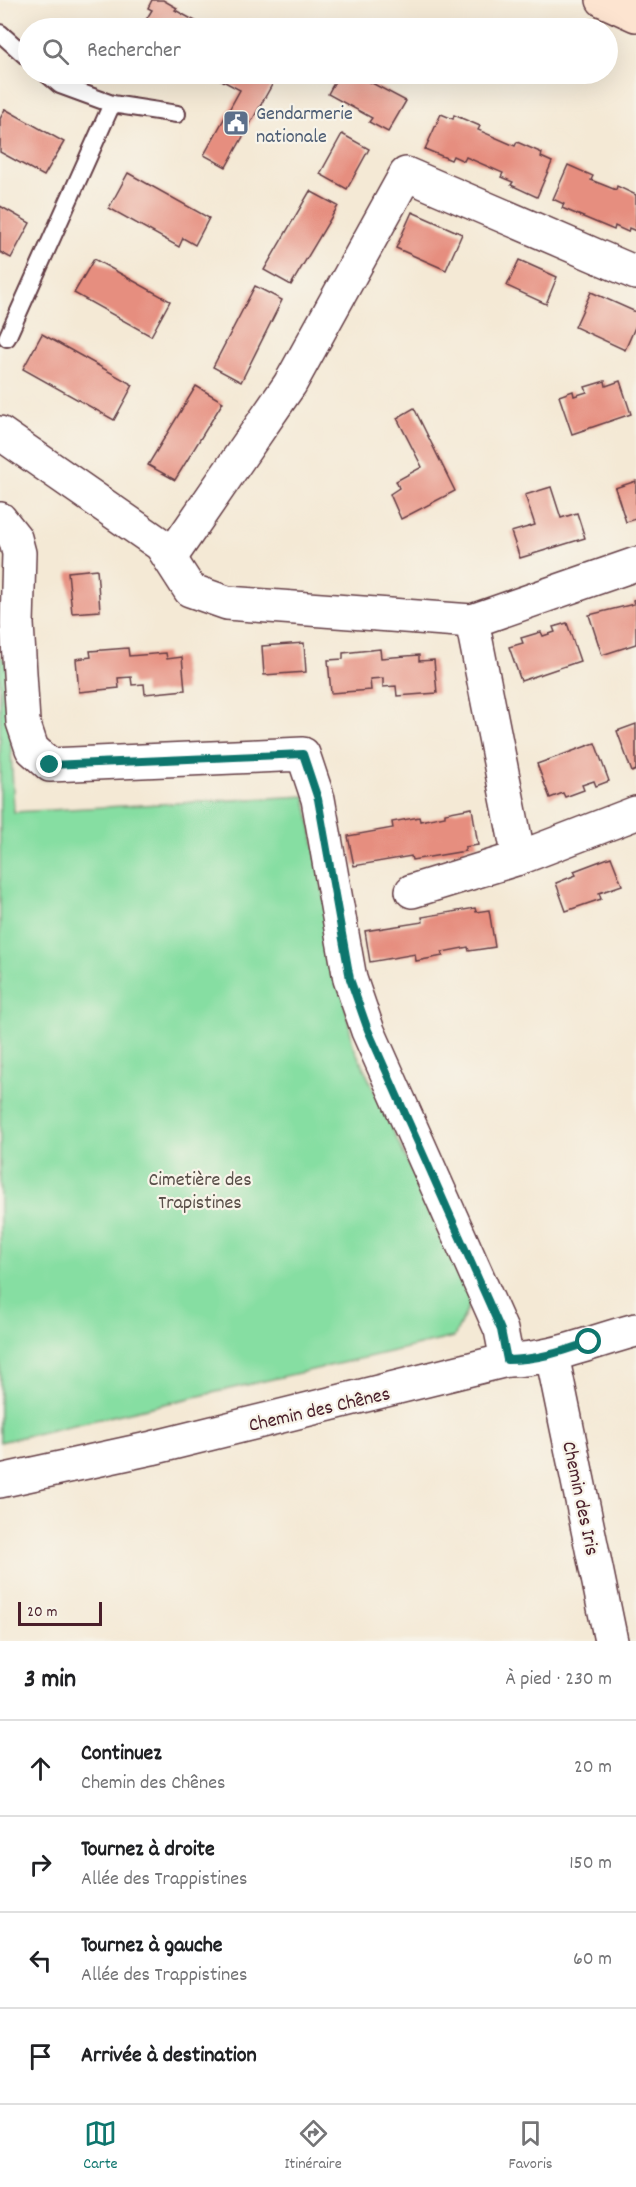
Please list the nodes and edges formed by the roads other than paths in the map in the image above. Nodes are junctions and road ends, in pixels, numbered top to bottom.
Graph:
1 (603, 0) edge
2 (636, 15) edge
3 (0, 33) edge
4 (18, 49) edge
5 (59, 84) edge
6 (112, 104) junction
7 (177, 114) dead end
8 (636, 273) edge
9 (7, 338) dead end
10 (0, 433) edge
11 (0, 519) edge
12 (170, 558) junction
13 (636, 564) edge
14 (9, 619) edge
15 (472, 621) junction
16 (636, 813) edge
17 (519, 858) junction
18 (412, 891) dead end
19 (636, 1330) edge
20 (552, 1355) junction
21 (507, 1360) junction
22 (0, 1481) edge
23 (611, 1641) edge

1 - 2 main road
3 - 4 lane
5 - 6 lane
6 - 7 lane
6 - 9 lane
8 - 12 street
10 - 12 street
11 - 14 street
12 - 15 street
13 - 15 street
14 - 21 street
15 - 17 street
16 - 17 street
17 - 18 street
19 - 20 street, Chemin des Chênes
20 - 21 street, Chemin des Chênes
20 - 23 street, Chemin des Iris
21 - 22 street, Chemin des Chênes

